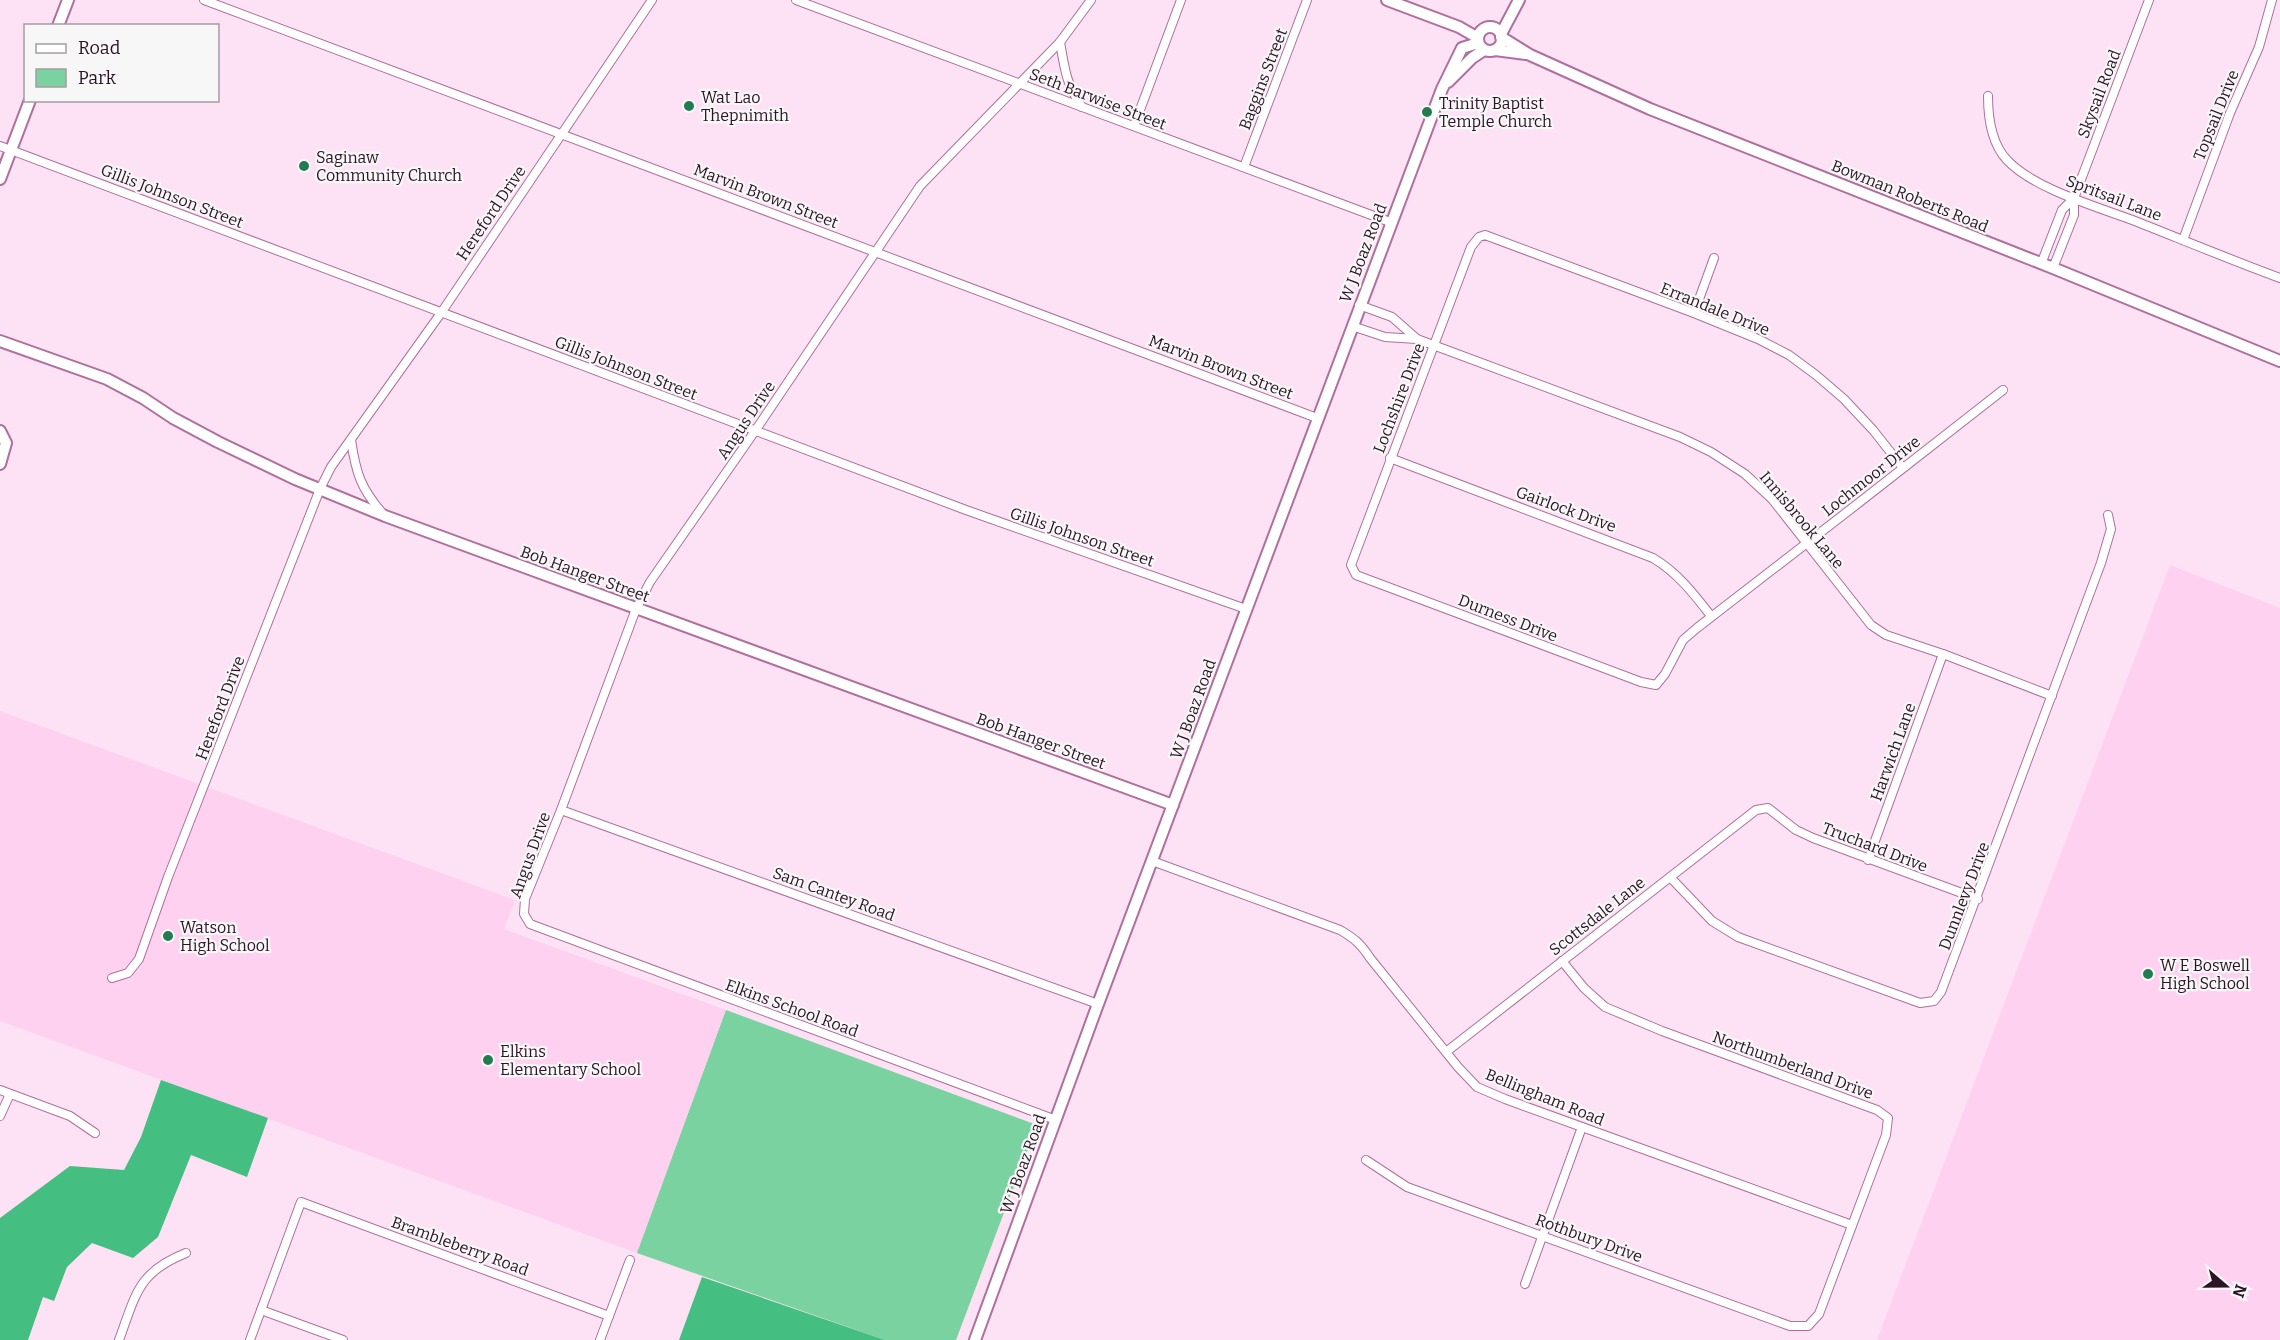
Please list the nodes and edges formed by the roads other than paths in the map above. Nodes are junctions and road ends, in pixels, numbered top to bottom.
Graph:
1 (68, 0) edge
2 (204, 0) edge
3 (652, 0) edge
4 (796, 0) edge
5 (1091, 0) edge
6 (1181, 0) edge
7 (1307, 0) edge
8 (1388, 0) edge
9 (1519, 0) edge
10 (2149, 0) edge
11 (2272, 0) edge
12 (59, 24) edge
13 (1489, 38) junction
14 (1060, 42) junction
15 (1019, 83) junction
16 (1988, 96) dead end
17 (29, 102) edge
18 (1082, 107) junction
19 (1134, 126) junction
20 (561, 134) junction
21 (5, 148) edge
22 (1244, 167) junction
23 (0, 179) edge
24 (2074, 198) junction
25 (1390, 222) junction
26 (1479, 237) joint
27 (2183, 240) junction
28 (874, 252) junction
29 (1714, 258) dead end
30 (2041, 264) junction
31 (2053, 268) junction
32 (2280, 278) edge
33 (1359, 305) junction
34 (441, 313) junction
35 (1694, 313) junction
36 (1352, 326) junction
37 (1417, 339) junction
38 (0, 341) edge
39 (1434, 345) junction
40 (2280, 361) edge
41 (2003, 390) dead end
42 (1317, 418) junction
43 (0, 431) edge
44 (755, 431) junction
45 (351, 440) junction
46 (1390, 458) junction
47 (0, 464) edge
48 (1903, 468) junction
49 (320, 489) junction
50 (2108, 515) dead end
51 (385, 516) junction
52 (1807, 544) junction
53 (1353, 572) joint
54 (636, 609) junction
55 (1246, 609) junction
56 (1712, 616) junction
57 (1943, 654) junction
58 (1656, 685) joint
59 (2052, 696) junction
60 (1173, 805) junction
61 (1768, 808) joint
62 (561, 810) junction
63 (1868, 860) junction
64 (1152, 861) junction
65 (1670, 877) junction
66 (1977, 899) junction
67 (524, 914) joint
68 (1562, 961) junction
69 (112, 978) dead end
70 (1098, 1004) junction
71 (1446, 1052) junction
72 (0, 1090) edge
73 (10, 1094) junction
74 (0, 1116) edge
75 (1056, 1120) junction
76 (1582, 1127) junction
77 (95, 1133) dead end
78 (1366, 1160) dead end
79 (1852, 1225) junction
80 (1543, 1235) junction
81 (186, 1253) dead end
82 (630, 1260) dead end
83 (1525, 1284) dead end
84 (261, 1310) junction
85 (609, 1316) junction
86 (1808, 1326) joint
87 (119, 1340) edge
88 (250, 1340) edge
89 (343, 1340) edge
90 (600, 1340) edge
91 (975, 1340) edge

1 - 12 street
2 - 20 street, Marvin Brown Street
3 - 20 street, Hereford Drive
4 - 15 street, Seth Barwise Street
5 - 14 street, Angus Drive
6 - 19 street
7 - 22 street, Baggins Street
8 - 13 street, Bowman Roberts Road
9 - 13 street, W J Boaz Road
10 - 24 street, Skysail Road
11 - 27 street, Topsail Drive
13 - 25 street, W J Boaz Road
13 - 30 street, Bowman Roberts Road
14 - 15 street, Angus Drive
14 - 18 street
15 - 18 street, Seth Barwise Street
15 - 28 street, Angus Drive
16 - 24 street, Spritsail Lane
17 - 21 street
18 - 19 street, Seth Barwise Street
19 - 22 street, Seth Barwise Street
20 - 28 street, Marvin Brown Street
20 - 34 street, Hereford Drive
21 - 23 street
21 - 34 street, Gillis Johnson Street
22 - 25 street, Seth Barwise Street
24 - 27 street, Spritsail Lane
24 - 30 street, Skysail Road
24 - 31 street, Skysail Road
25 - 33 street, W J Boaz Road
26 - 35 street, Errandale Drive
26 - 39 street, Lochshire Drive
27 - 32 street, Spritsail Lane
28 - 42 street, Marvin Brown Street
28 - 44 street, Angus Drive
29 - 35 street
30 - 31 street, Bowman Roberts Road
31 - 40 street, Bowman Roberts Road
33 - 36 street, W J Boaz Road
33 - 37 street, Innisbrook Lane
34 - 44 street, Gillis Johnson Street
34 - 45 street, Hereford Drive
35 - 48 street, Errandale Drive
36 - 37 street, Innisbrook Lane
36 - 42 street, W J Boaz Road
37 - 39 street, Innisbrook Lane
38 - 49 street, Bob Hanger Street
39 - 46 street, Lochshire Drive
39 - 52 street, Innisbrook Lane
41 - 48 street, Lochmoor Drive
42 - 55 street, W J Boaz Road
43 - 47 street
44 - 54 street, Angus Drive
44 - 55 street, Gillis Johnson Street
45 - 49 street, Hereford Drive
45 - 51 street
46 - 53 street, Lochshire Drive
46 - 56 street, Gairlock Drive
48 - 52 street, Lochmoor Drive
49 - 51 street, Bob Hanger Street
49 - 69 street, Hereford Drive
50 - 59 street, Dunnlevy Drive
51 - 54 street, Bob Hanger Street
52 - 56 street, Lochmoor Drive
52 - 57 street, Innisbrook Lane
53 - 58 street, Durness Drive
54 - 60 street, Bob Hanger Street
54 - 62 street, Angus Drive
55 - 60 street, W J Boaz Road
56 - 58 street, Lochmoor Drive
57 - 59 street, Innisbrook Lane
57 - 63 street, Harwich Lane
59 - 66 street, Dunnlevy Drive
60 - 64 street, W J Boaz Road
61 - 63 street, Truchard Drive
61 - 65 street, Scottsdale Lane
62 - 67 street, Angus Drive
62 - 70 street, Sam Cantey Road
63 - 66 street, Truchard Drive
64 - 70 street, W J Boaz Road
64 - 71 street, Bellingham Road
65 - 66 street, Dunnlevy Drive
65 - 68 street, Scottsdale Lane
67 - 75 street, Elkins School Road
68 - 71 street, Scottsdale Lane
68 - 79 street, Northumberland Drive
70 - 75 street, W J Boaz Road
71 - 76 street, Bellingham Road
72 - 73 street
73 - 74 street
73 - 77 street
75 - 91 street, W J Boaz Road
76 - 79 street, Bellingham Road
76 - 80 street
78 - 80 street, Rothbury Drive
79 - 86 street, Northumberland Drive
80 - 83 street
80 - 86 street, Rothbury Drive
81 - 87 street
82 - 85 street
84 - 85 street, Brambleberry Road
84 - 88 street
84 - 89 street
85 - 90 street

